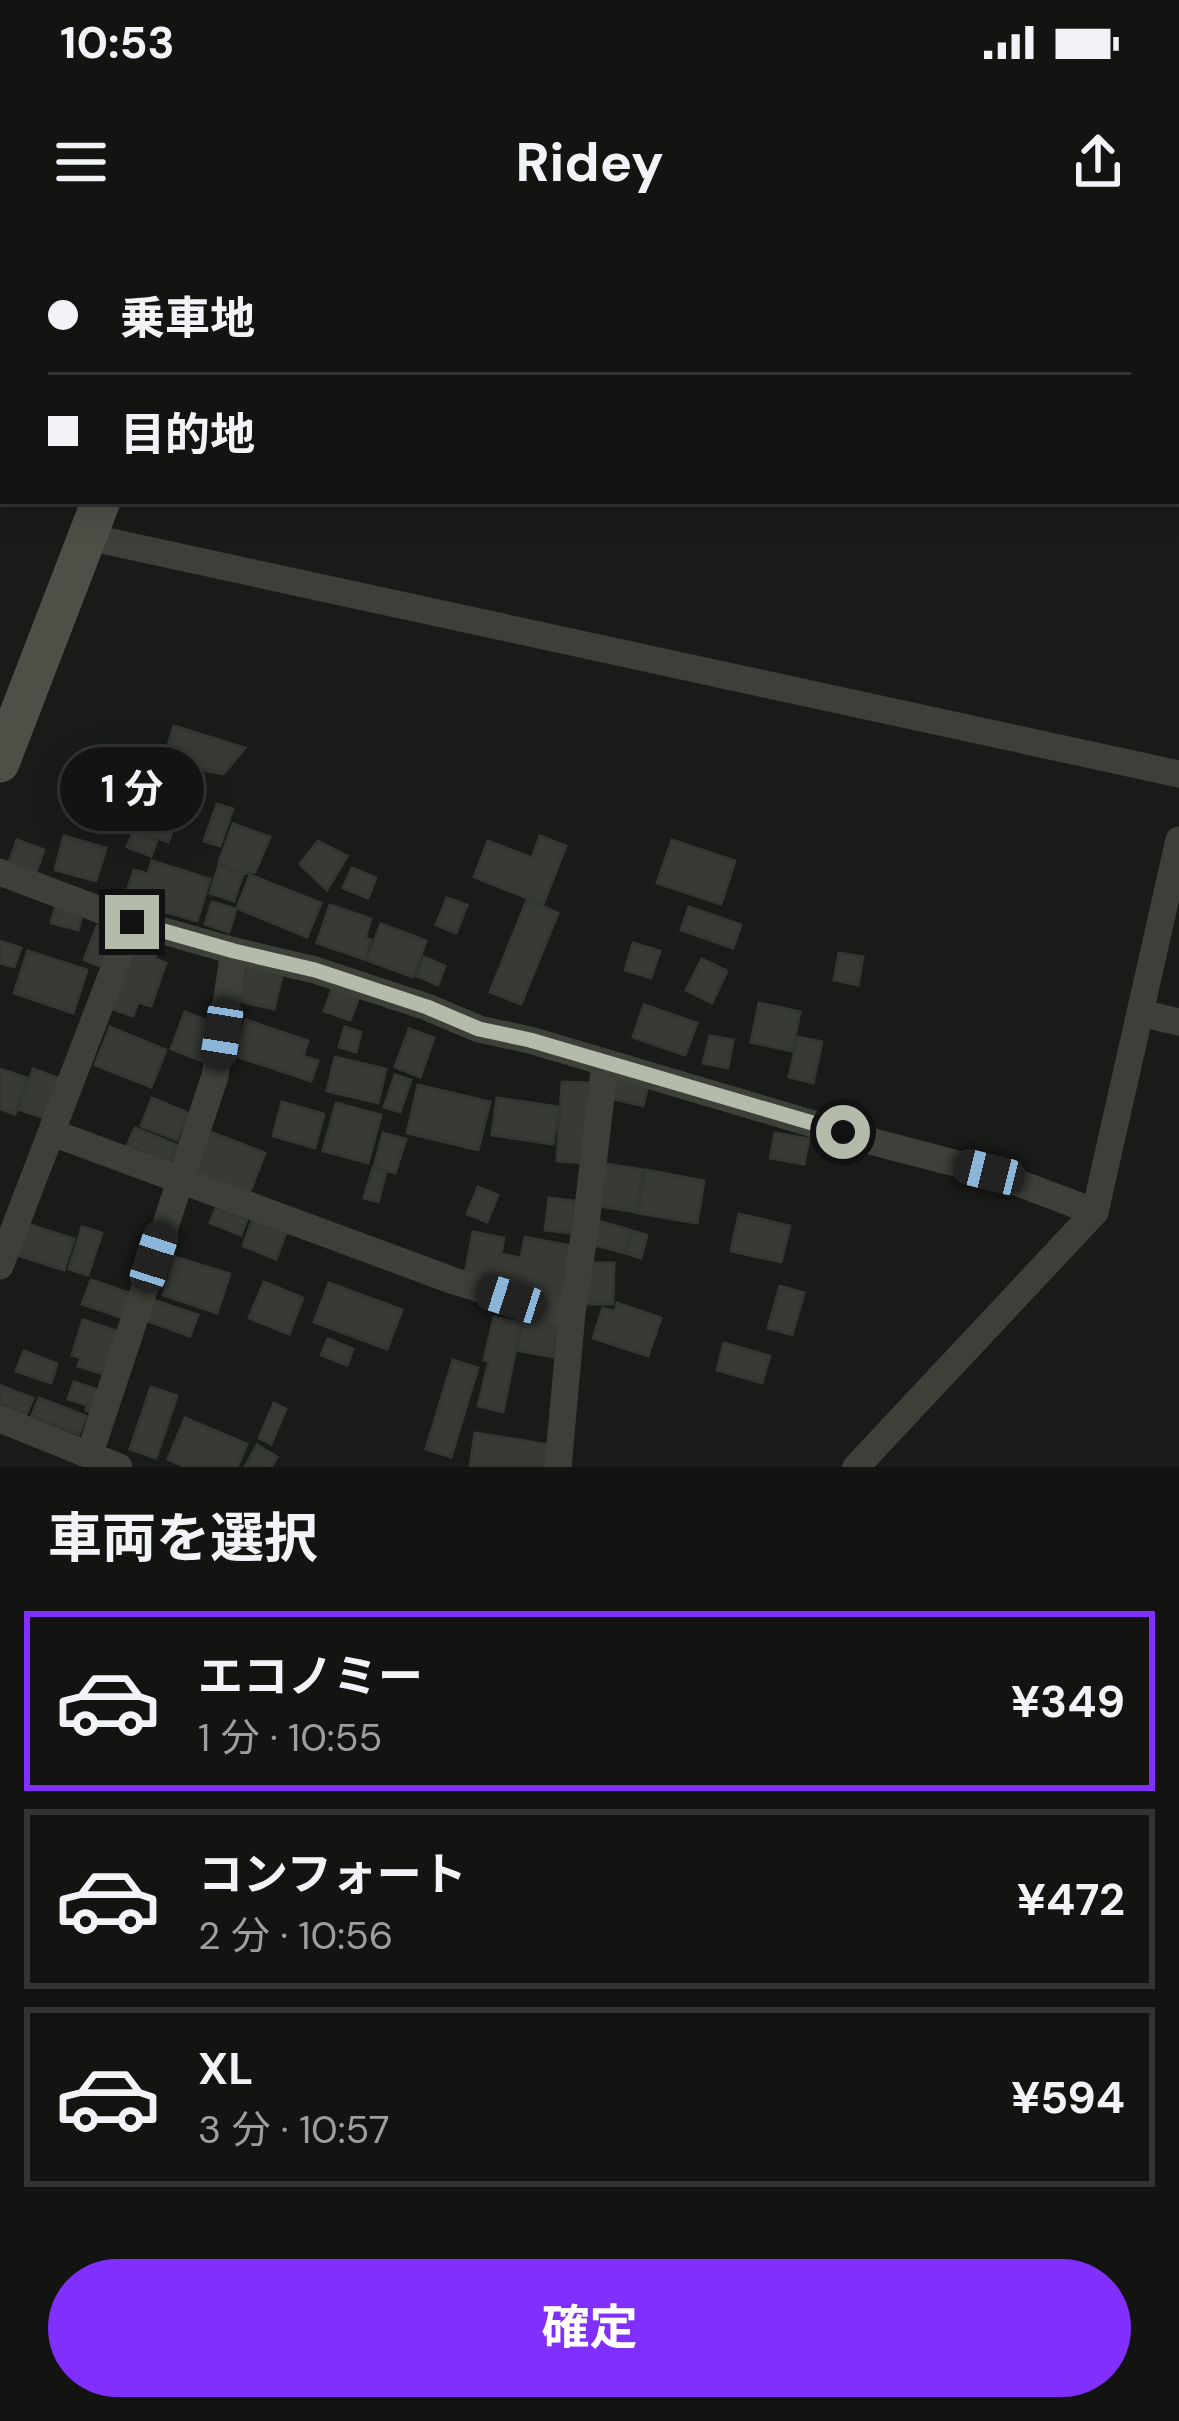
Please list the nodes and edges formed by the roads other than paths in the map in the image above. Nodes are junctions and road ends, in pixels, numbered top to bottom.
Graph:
1 (94, 519) edge
2 (0, 763) edge
3 (1179, 773) edge
4 (1179, 840) edge
5 (0, 872) edge
6 (132, 922) junction
7 (234, 951) junction
8 (1141, 1013) junction
9 (1179, 1022) edge
10 (604, 1063) junction
11 (52, 1133) junction
12 (180, 1178) junction
13 (1095, 1212) junction
14 (0, 1267) edge
15 (572, 1313) junction
16 (0, 1419) edge
17 (89, 1454) junction
18 (118, 1467) edge
19 (558, 1467) edge
20 (856, 1467) edge

1 - 2 street
1 - 3 street
4 - 8 street
5 - 6 street
6 - 7 street
6 - 11 street
7 - 10 street
7 - 12 street
8 - 9 street
8 - 13 street
10 - 13 street
10 - 15 street
11 - 12 street
11 - 14 street
12 - 15 street
12 - 17 street
13 - 20 street
15 - 19 street
16 - 17 street
17 - 18 street

